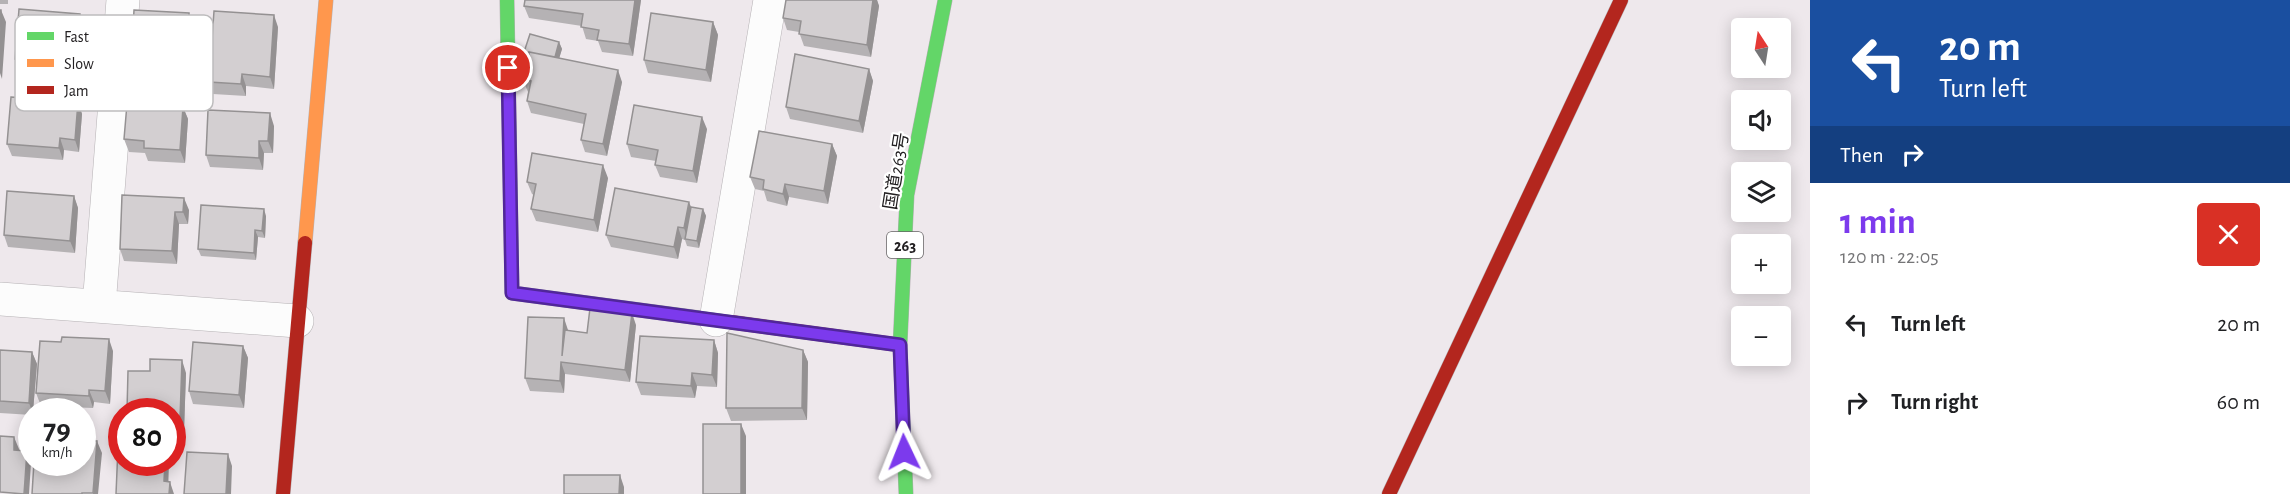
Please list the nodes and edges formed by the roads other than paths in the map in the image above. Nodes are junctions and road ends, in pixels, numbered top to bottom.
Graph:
1 (123, 0) edge
2 (326, 0) edge
3 (507, 0) edge
4 (770, 0) edge
5 (945, 0) edge
6 (1621, 0) edge
7 (122, 15) edge
8 (114, 111) edge
9 (0, 299) edge
10 (99, 306) junction
11 (716, 320) junction
12 (297, 321) junction
13 (900, 345) junction
14 (283, 494) edge
15 (906, 494) edge
16 (1389, 494) edge

1 - 7 street
2 - 12 main road
3 - 11 main road
4 - 11 street
5 - 13 main road, 国道263号 / 263
6 - 16 main road
8 - 10 street
9 - 10 street
10 - 12 street
11 - 13 main road
12 - 14 main road
13 - 15 main road, 国道263号 / 263

